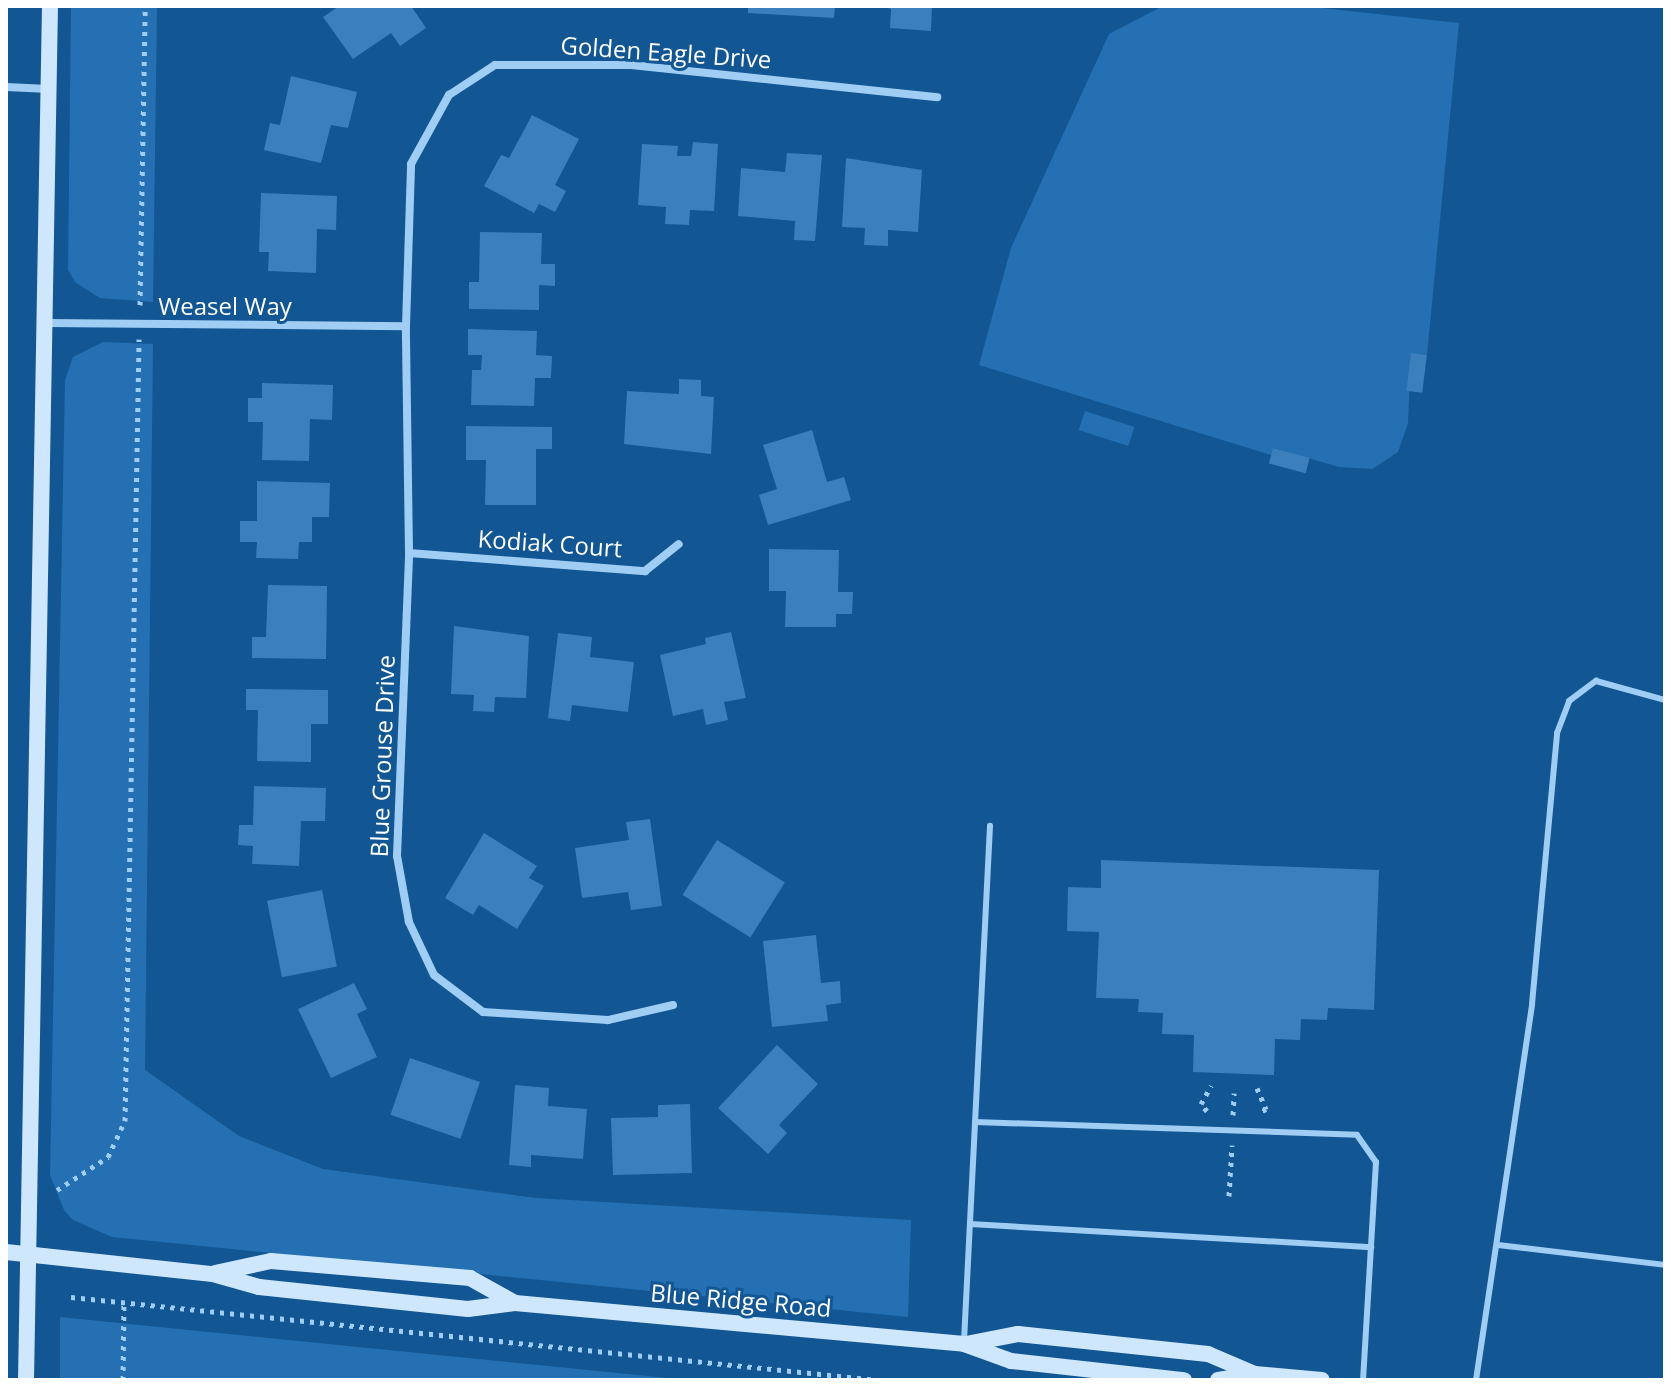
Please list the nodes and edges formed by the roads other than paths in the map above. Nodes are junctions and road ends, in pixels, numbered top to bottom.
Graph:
1 (50, 6) edge
2 (6, 87) edge
3 (49, 89) junction
4 (937, 97) dead end
5 (44, 323) junction
6 (406, 326) junction
7 (679, 544) dead end
8 (409, 553) junction
9 (1665, 700) edge
10 (990, 826) dead end
11 (673, 1005) dead end
12 (975, 1122) junction
13 (970, 1224) junction
14 (1498, 1245) junction
15 (1371, 1247) junction
16 (6, 1252) edge
17 (27, 1254) junction
18 (1665, 1265) edge
19 (213, 1274) junction
20 (515, 1303) junction
21 (964, 1344) junction
22 (1255, 1374) junction
23 (26, 1380) edge
24 (1184, 1380) edge
25 (1218, 1380) edge
26 (1322, 1380) edge
27 (1363, 1380) edge
28 (1476, 1380) edge

1 - 3 street
2 - 3 street
3 - 5 street
4 - 6 street, Golden Eagle Drive
5 - 6 street, Weasel Way
5 - 17 street
6 - 8 street, Blue Grouse Drive
7 - 8 street, Kodiak Court
8 - 11 street, Blue Grouse Drive
9 - 14 lane
10 - 12 lane
12 - 13 lane
12 - 15 lane
13 - 15 lane
13 - 21 lane
14 - 18 lane
14 - 28 lane
15 - 27 lane
16 - 17 street, Blue Ridge Road
17 - 19 street, Blue Ridge Road
17 - 23 street
19 - 20 street, Blue Ridge Road
19 - 20 street, Blue Ridge Road
20 - 21 street, Blue Ridge Road
21 - 22 street, Blue Ridge Road
21 - 24 street, Blue Ridge Road
22 - 25 street, Blue Ridge Road
22 - 26 street, Blue Ridge Road

